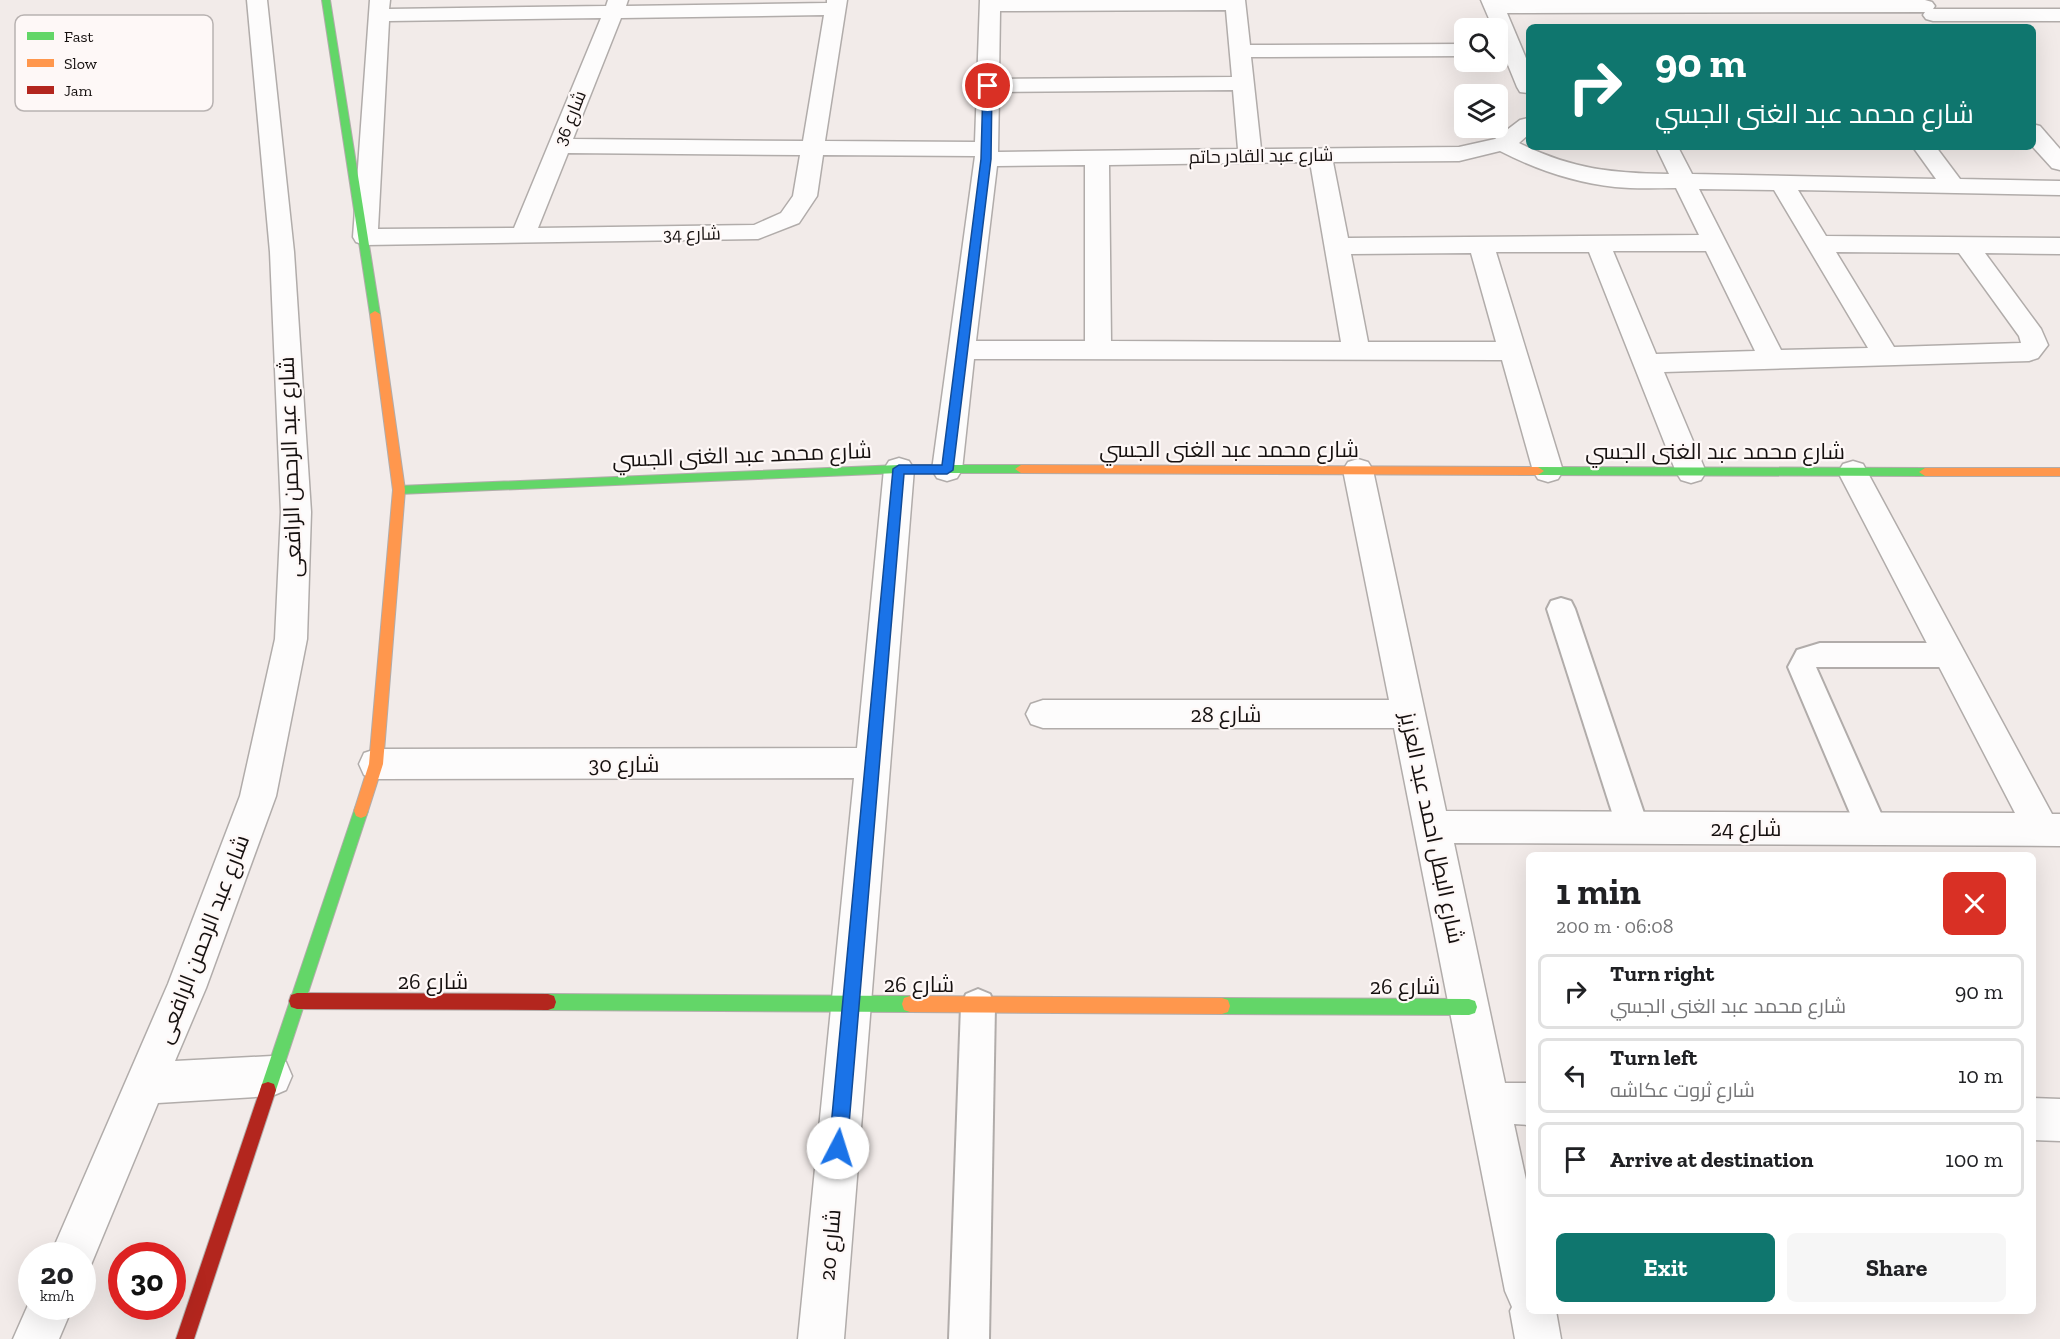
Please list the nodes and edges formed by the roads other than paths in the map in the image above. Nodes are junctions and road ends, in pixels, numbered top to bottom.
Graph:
1 (257, 0) edge
2 (326, 0) edge
3 (2046, 0) edge
4 (990, 2) edge
5 (1235, 2) edge
6 (1493, 3) edge
7 (1637, 3) edge
8 (837, 5) edge
9 (616, 6) edge
10 (1597, 6) junction
11 (1822, 6) junction
12 (379, 7) edge
13 (1930, 12) edge
14 (2060, 14) edge
15 (1497, 18) edge
16 (1606, 24) edge
17 (1835, 24) edge
18 (1454, 50) edge
19 (1240, 51) junction
20 (1508, 54) edge
21 (1243, 83) junction
22 (1526, 84) edge
23 (988, 86) junction
24 (1526, 127) edge
25 (2036, 136) edge
26 (1503, 144) junction
27 (559, 146) junction
28 (813, 148) junction
29 (1668, 150) edge
30 (1926, 150) edge
31 (986, 154) junction
32 (1320, 155) junction
33 (1250, 156) junction
34 (1097, 158) junction
35 (2060, 163) edge
36 (1684, 182) junction
37 (1782, 183) junction
38 (1953, 186) junction
39 (2060, 188) edge
40 (523, 236) junction
41 (365, 237) junction
42 (1715, 243) junction
43 (1598, 244) junction
44 (1819, 244) junction
45 (1481, 245) junction
46 (1966, 245) junction
47 (1336, 246) junction
48 (2060, 246) edge
49 (962, 350) junction
50 (1098, 351) junction
51 (1356, 351) junction
52 (1513, 351) junction
53 (1887, 357) junction
54 (1773, 360) junction
55 (1647, 363) junction
56 (899, 469) junction
57 (947, 470) junction
58 (1358, 470) junction
59 (1548, 471) junction
60 (1691, 472) junction
61 (1853, 472) junction
62 (2060, 472) edge
63 (399, 490) junction
64 (1561, 609) dead end
65 (1950, 655) junction
66 (1042, 714) dead end
67 (1409, 714) junction
68 (872, 763) junction
69 (376, 764) junction
70 (1432, 827) junction
71 (1633, 828) junction
72 (1872, 829) junction
73 (2051, 830) edge
74 (297, 1001) junction
75 (851, 1005) junction
76 (978, 1006) junction
77 (1469, 1007) junction
78 (272, 1076) junction
79 (146, 1083) junction
80 (1509, 1104) edge
81 (2036, 1119) edge
82 (2060, 1120) edge
83 (78, 1242) edge
84 (1526, 1271) edge
85 (1534, 1314) edge
86 (44, 1320) edge
87 (36, 1339) edge
88 (185, 1339) edge
89 (821, 1339) edge
90 (969, 1339) edge
91 (1538, 1339) edge

1 - 79 street, شارع عبد الرحمن الرافعى
2 - 41 street
3 - 14 street
4 - 5 street
4 - 23 street
5 - 19 street
6 - 10 street
6 - 15 street
7 - 10 street
7 - 11 street
8 - 9 street
8 - 28 street, شارع 34
9 - 12 street
9 - 27 street, شارع 36
10 - 16 street
11 - 13 street
11 - 17 street
12 - 41 street
13 - 14 street
18 - 19 street
19 - 21 street
20 - 22 street
21 - 23 street
21 - 33 street
23 - 31 street
24 - 26 street, شارع عبد القادر حاتم
25 - 35 street
26 - 32 street, شارع عبد القادر حاتم
26 - 36 street
27 - 28 street, شارع عبد القادر حاتم
27 - 40 street, شارع 36
28 - 31 street, شارع عبد القادر حاتم
28 - 40 street, شارع 34
29 - 36 street
30 - 38 street
31 - 34 street, شارع عبد القادر حاتم
31 - 49 street
32 - 33 street, شارع عبد القادر حاتم
32 - 47 street
33 - 34 street, شارع عبد القادر حاتم
34 - 50 street
36 - 37 street
36 - 42 street
37 - 38 street
37 - 44 street
38 - 39 street
40 - 41 street, شارع 34
41 - 63 street
42 - 43 street
42 - 54 street
43 - 45 street
43 - 55 street
44 - 46 street
44 - 53 street
45 - 47 street
45 - 52 street
46 - 48 street
46 - 53 street
47 - 51 street
49 - 50 street
49 - 57 street
50 - 51 street
51 - 52 street
52 - 59 street
53 - 54 street
54 - 55 street
55 - 60 street
56 - 57 street, شارع محمد عبد الغنى الجسي
56 - 63 street, شارع محمد عبد الغنى الجسي
56 - 68 street, شارع 20
57 - 58 street, شارع محمد عبد الغنى الجسي
58 - 59 street, شارع محمد عبد الغنى الجسي
58 - 67 street, شارع البطل احمد عبد العزيز
59 - 60 street, شارع محمد عبد الغنى الجسي
60 - 61 street, شارع محمد عبد الغنى الجسي
61 - 62 street, شارع محمد عبد الغنى الجسي
61 - 65 street
63 - 69 street
64 - 71 lane
65 - 72 lane
65 - 73 street
66 - 67 street, شارع 28
67 - 70 street, شارع البطل احمد عبد العزيز
68 - 69 street, شارع 30
68 - 75 street, شارع 20
69 - 74 street
70 - 71 street, شارع 24
70 - 77 street, شارع البطل احمد عبد العزيز
71 - 72 street, شارع 24
72 - 73 street, شارع 24
74 - 75 street, شارع 26
74 - 78 street
75 - 76 street, شارع 26
75 - 89 street, شارع 20
76 - 77 street, شارع 26
76 - 90 lane
77 - 80 street, شارع البطل احمد عبد العزيز
78 - 79 street
78 - 88 street
79 - 83 street, شارع عبد الرحمن الرافعى
80 - 84 street, شارع البطل احمد عبد العزيز
81 - 82 street
85 - 91 street
86 - 87 street

